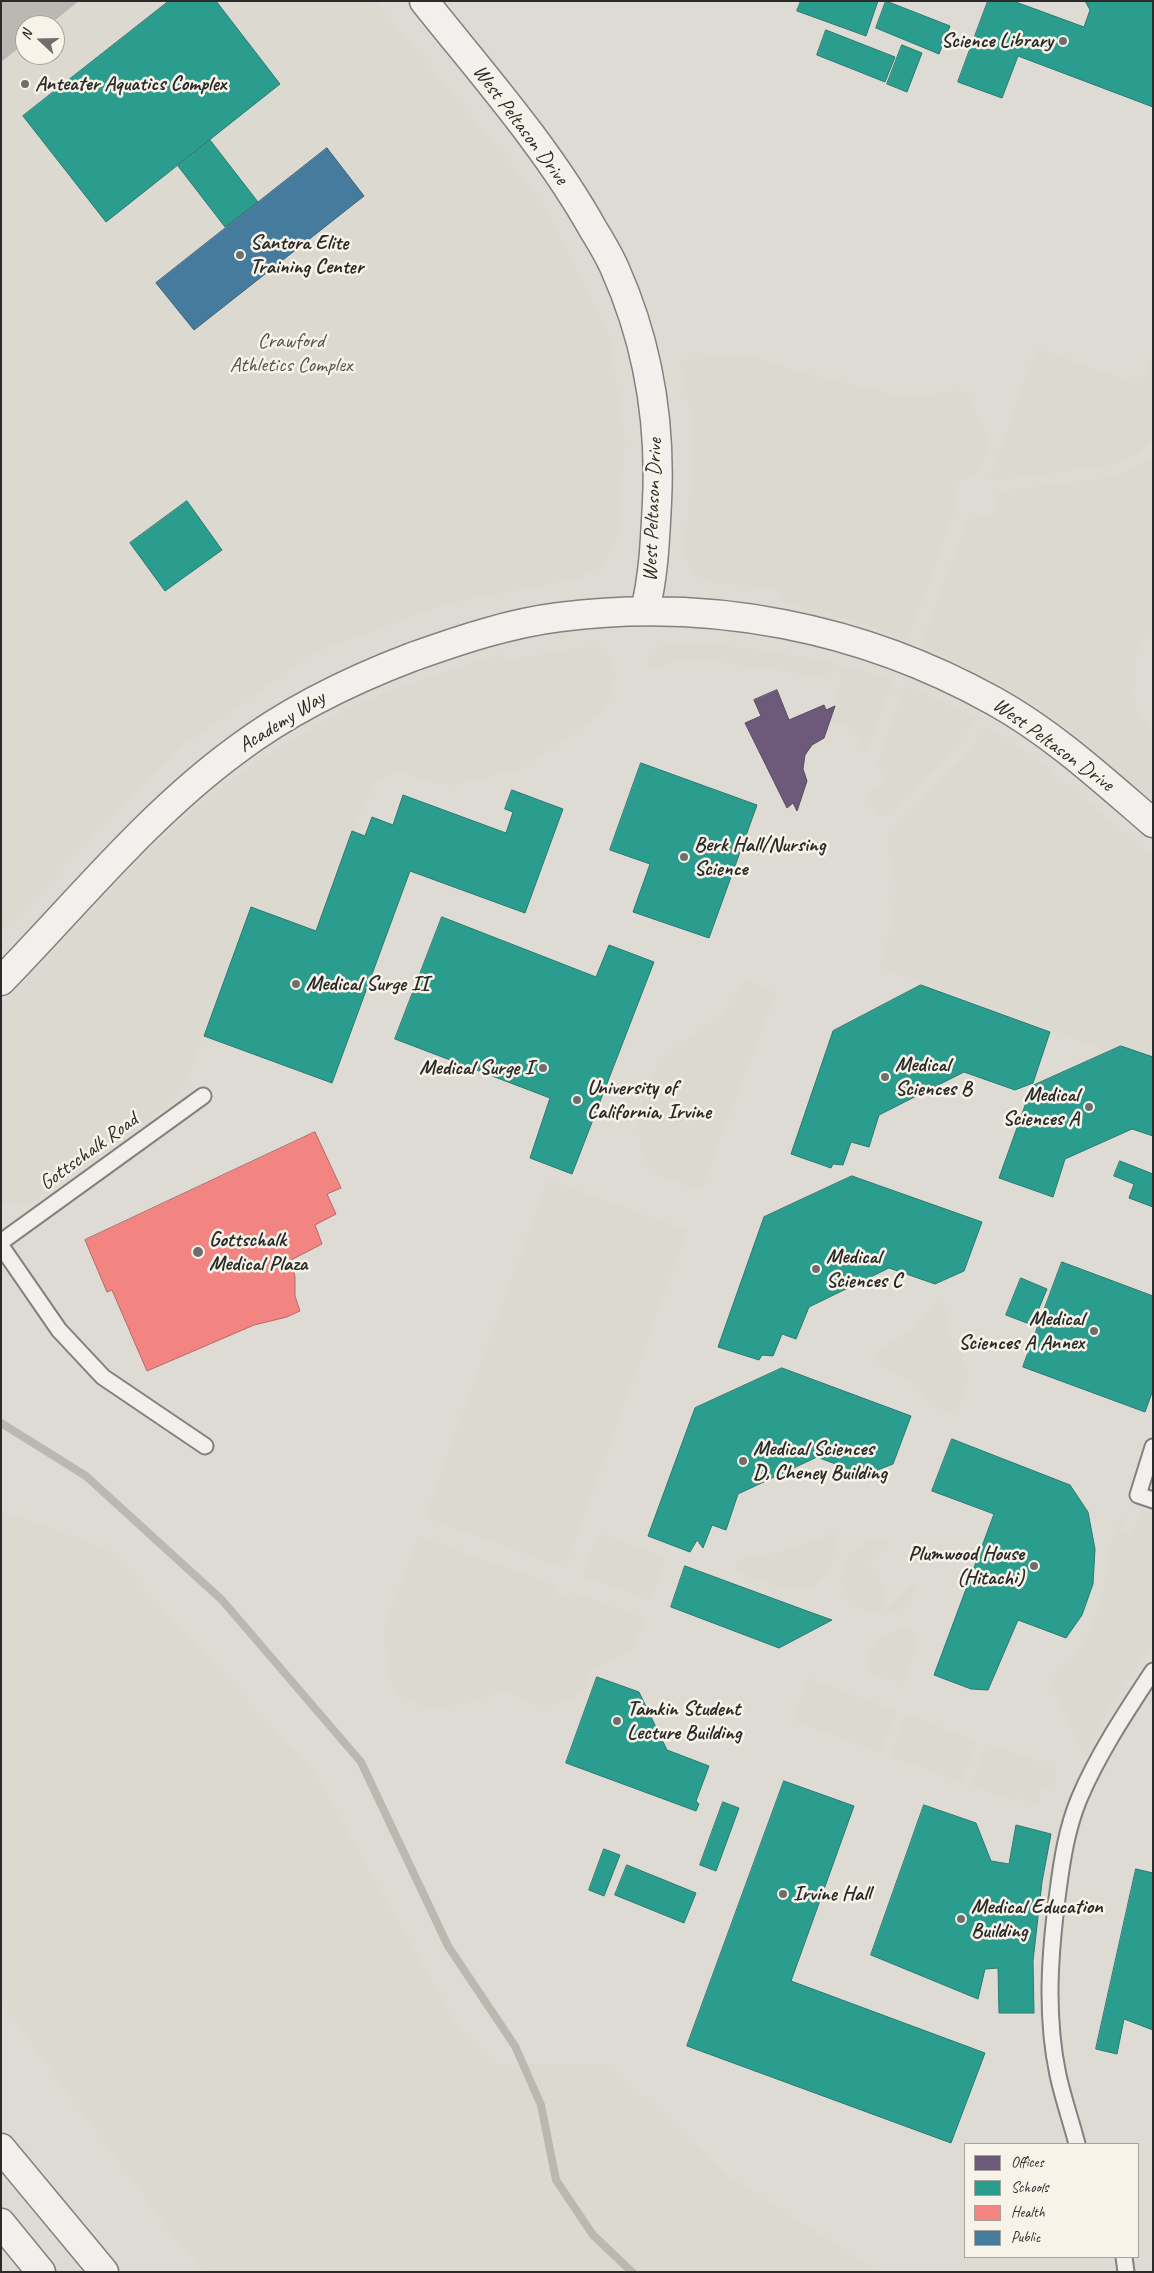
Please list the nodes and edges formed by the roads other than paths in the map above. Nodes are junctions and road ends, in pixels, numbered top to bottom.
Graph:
1 (424, 1) edge
2 (645, 611) junction
3 (1153, 823) edge
4 (1, 981) edge
5 (203, 1096) dead end
6 (1, 1244) edge
7 (206, 1446) dead end
8 (1153, 1447) edge
9 (1153, 1500) edge
10 (1153, 1671) edge
11 (1077, 2143) edge
12 (1, 2148) edge
13 (1, 2223) edge
14 (1124, 2258) edge
15 (41, 2272) edge
16 (104, 2272) edge
17 (1126, 2272) edge

1 - 2 street, West Peltason Drive
2 - 3 street, West Peltason Drive
2 - 4 street, Academy Way
5 - 6 lane, Gottschalk Road
6 - 7 lane
8 - 9 lane
10 - 11 lane
12 - 16 street
13 - 15 street
14 - 17 lane

